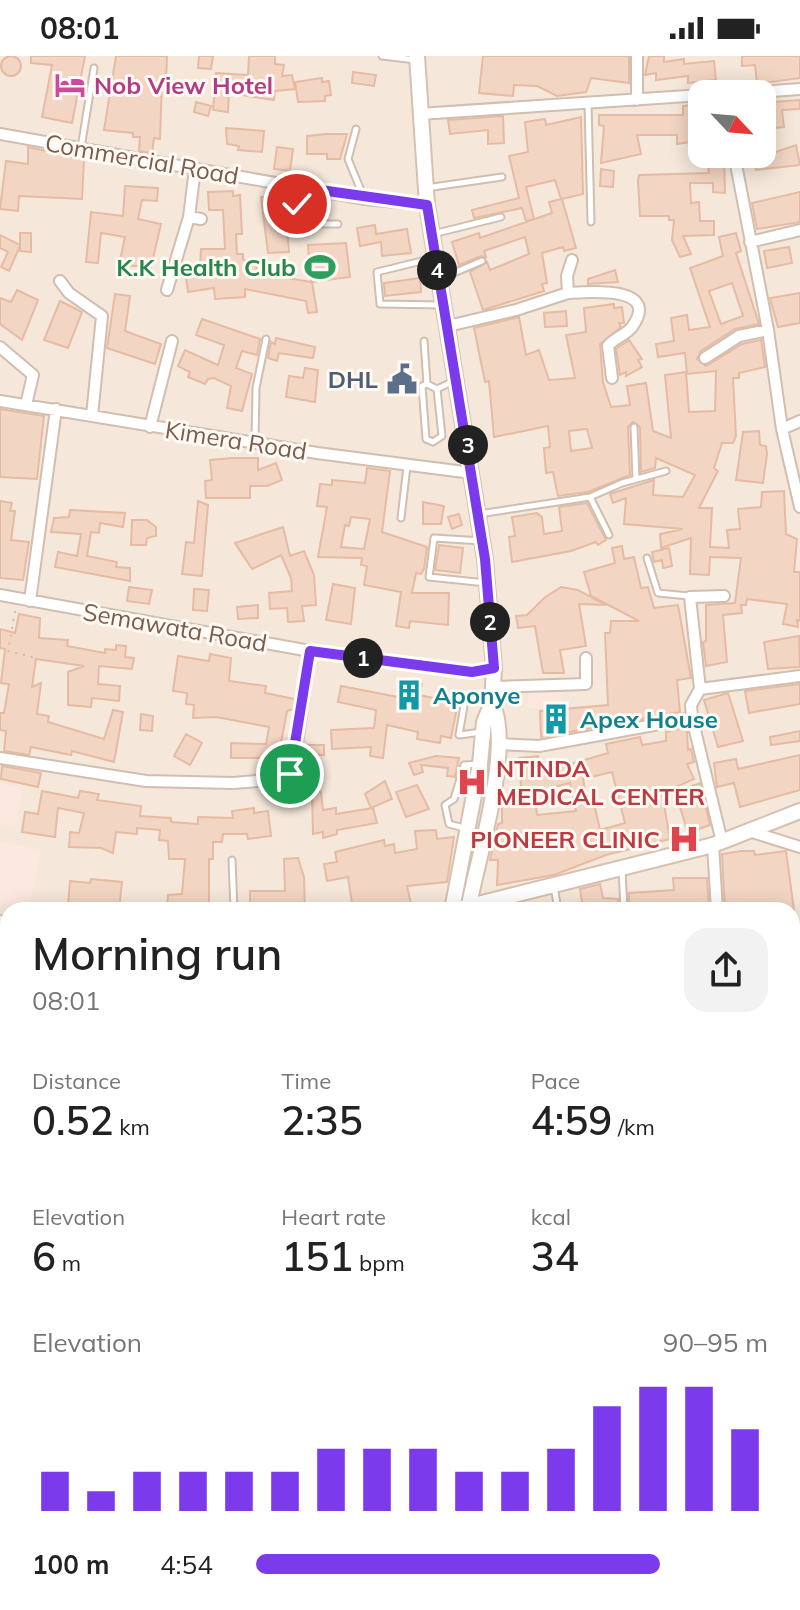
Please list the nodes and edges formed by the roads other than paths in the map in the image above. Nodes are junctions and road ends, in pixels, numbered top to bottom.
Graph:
1 (382, 56) edge
2 (637, 56) edge
3 (417, 58) edge
4 (94, 68) dead end
5 (800, 89) edge
6 (776, 91) edge
7 (688, 96) edge
8 (637, 100) junction
9 (588, 103) junction
10 (419, 114) junction
11 (356, 129) dead end
12 (0, 134) edge
13 (81, 149) junction
14 (737, 168) edge
15 (195, 169) junction
16 (502, 177) dead end
17 (299, 187) junction
18 (425, 188) junction
19 (365, 199) junction
20 (427, 205) junction
21 (189, 217) junction
22 (501, 217) dead end
23 (201, 219) dead end
24 (591, 222) dead end
25 (338, 224) dead end
26 (800, 230) edge
27 (432, 234) junction
28 (750, 242) junction
29 (435, 257) junction
30 (572, 260) dead end
31 (482, 261) dead end
32 (439, 279) junction
33 (60, 281) dead end
34 (167, 290) dead end
35 (568, 293) junction
36 (444, 306) junction
37 (448, 326) junction
38 (768, 330) junction
39 (266, 339) dead end
40 (172, 341) dead end
41 (424, 341) dead end
42 (0, 347) edge
43 (705, 358) dead end
44 (612, 378) dead end
45 (458, 379) junction
46 (427, 384) junction
47 (437, 389) junction
48 (0, 401) edge
49 (26, 405) junction
50 (56, 409) junction
51 (92, 416) junction
52 (800, 421) edge
53 (150, 427) junction
54 (634, 427) dead end
55 (782, 429) junction
56 (255, 443) junction
57 (407, 465) junction
58 (666, 471) dead end
59 (472, 473) junction
60 (636, 479) junction
61 (590, 497) junction
62 (800, 507) edge
63 (478, 515) junction
64 (401, 518) dead end
65 (609, 535) dead end
66 (483, 541) junction
67 (647, 558) dead end
68 (487, 583) junction
69 (0, 595) edge
70 (724, 596) dead end
71 (690, 597) junction
72 (30, 601) junction
73 (310, 651) junction
74 (586, 658) dead end
75 (494, 668) junction
76 (800, 676) edge
77 (700, 689) junction
78 (493, 695) junction
79 (465, 700) dead end
80 (692, 718) junction
81 (483, 732) junction
82 (499, 744) junction
83 (0, 758) edge
84 (480, 764) junction
85 (800, 811) edge
86 (467, 828) junction
87 (749, 831) junction
88 (717, 843) junction
89 (800, 847) edge
90 (232, 860) dead end
91 (622, 868) junction
92 (554, 885) junction
93 (234, 902) edge
94 (462, 902) edge
95 (463, 902) edge
96 (488, 902) edge
97 (557, 902) edge
98 (624, 902) edge
99 (717, 902) edge

1 - 3 lane
2 - 8 street
3 - 10 main road
4 - 13 lane
5 - 6 street
7 - 8 street
8 - 9 street
9 - 10 street
9 - 24 lane
10 - 18 main road
11 - 19 lane
12 - 13 street, Commercial Road
13 - 15 street, Commercial Road
14 - 28 street
15 - 17 street, Commercial Road
15 - 21 street
16 - 18 lane
17 - 19 street, Commercial Road
17 - 25 lane
18 - 20 main road
19 - 20 street, Commercial Road
20 - 27 main road
21 - 23 street
21 - 34 street
22 - 27 lane
26 - 28 street
27 - 29 main road
28 - 38 street
29 - 32 main road
29 - 36 lane
30 - 35 street
31 - 32 lane
32 - 36 main road
33 - 51 street
35 - 37 street
35 - 44 street
36 - 37 main road
37 - 45 main road
38 - 43 street
38 - 55 street
39 - 56 lane
40 - 53 street
41 - 46 lane
42 - 49 street
45 - 47 lane
45 - 59 main road
46 - 47 lane
46 - 47 lane
48 - 49 street, Kimera Road
49 - 50 street, Kimera Road
50 - 51 street, Kimera Road
50 - 72 street
51 - 53 street, Kimera Road
52 - 55 street
53 - 56 street, Kimera Road
54 - 60 lane
55 - 62 street
56 - 57 street, Kimera Road
57 - 59 street, Kimera Road
57 - 64 lane
58 - 60 lane
59 - 63 main road
60 - 61 lane
61 - 63 lane
61 - 65 lane
63 - 66 main road
66 - 68 main road
66 - 68 lane
67 - 71 lane
68 - 75 main road
69 - 72 street, Semawata Road
70 - 71 street
71 - 77 street
72 - 73 street, Semawata Road
73 - 75 street, Semawata Road
73 - 83 street
74 - 78 street
75 - 78 main road
76 - 77 street
77 - 80 street
78 - 81 main road
78 - 82 main road
79 - 81 lane
80 - 82 street
80 - 88 street
81 - 84 main road
82 - 95 main road
84 - 86 main road
84 - 86 lane
85 - 87 main road
86 - 94 main road
87 - 88 main road
87 - 89 street
88 - 91 main road
88 - 99 street
90 - 93 lane
91 - 92 main road
91 - 98 lane
92 - 96 main road
92 - 97 lane

